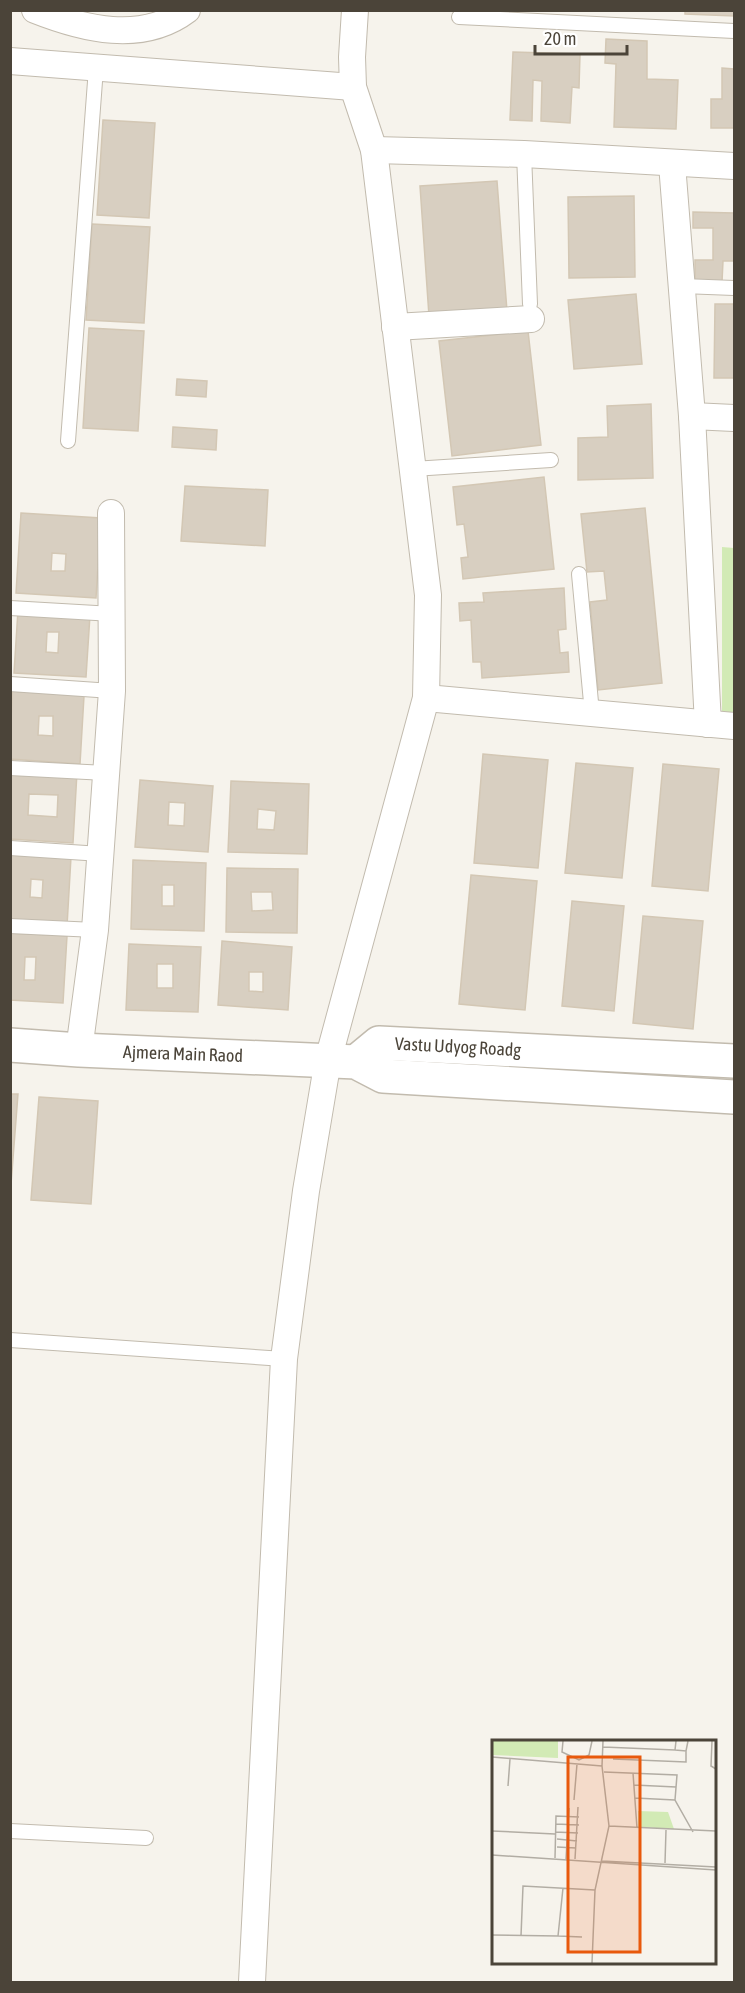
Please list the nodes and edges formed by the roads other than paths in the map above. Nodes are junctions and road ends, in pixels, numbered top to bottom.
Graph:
1 (35, 10) edge
2 (187, 10) edge
3 (355, 10) edge
4 (459, 17) dead end
5 (735, 31) edge
6 (10, 61) edge
7 (96, 68) junction
8 (353, 87) junction
9 (374, 150) junction
10 (524, 154) junction
11 (672, 164) junction
12 (735, 166) edge
13 (682, 286) junction
14 (735, 288) edge
15 (531, 312) joint
16 (395, 327) junction
17 (692, 416) junction
18 (735, 418) edge
19 (68, 441) dead end
20 (551, 460) dead end
21 (413, 469) junction
22 (111, 513) dead end
23 (579, 574) dead end
24 (10, 608) edge
25 (113, 615) junction
26 (10, 684) edge
27 (112, 691) junction
28 (426, 698) junction
29 (592, 713) junction
30 (708, 724) junction
31 (735, 726) edge
32 (10, 768) edge
33 (106, 773) junction
34 (10, 848) edge
35 (101, 854) junction
36 (10, 926) edge
37 (96, 930) junction
38 (10, 1045) edge
39 (79, 1050) junction
40 (342, 1061) junction
41 (735, 1061) edge
42 (735, 1097) edge
43 (10, 1340) edge
44 (284, 1359) junction
45 (10, 1831) edge
46 (146, 1838) dead end
47 (252, 1983) edge

1 - 2 street
3 - 8 street
4 - 5 lane
6 - 7 street
7 - 8 street
7 - 19 lane
8 - 9 street
9 - 10 street
9 - 16 street
10 - 11 street
10 - 15 lane
11 - 12 street
11 - 13 street
13 - 14 lane
13 - 17 street
15 - 16 street
16 - 21 street
17 - 18 street
17 - 30 street
20 - 21 lane
21 - 28 street
22 - 25 street
23 - 29 lane
24 - 25 lane
25 - 27 street
26 - 27 lane
27 - 33 street
28 - 29 street
28 - 40 street
29 - 30 street
30 - 31 street
32 - 33 lane
33 - 35 street
34 - 35 lane
35 - 37 street
36 - 37 lane
37 - 39 street
38 - 39 street, Ajmera Main Raod
39 - 40 street, Ajmera Main Raod
40 - 41 street, Vastu Udyog Roadg
40 - 42 street, Vastu Udyog Roadg
40 - 44 street
43 - 44 lane
44 - 47 street
45 - 46 lane

